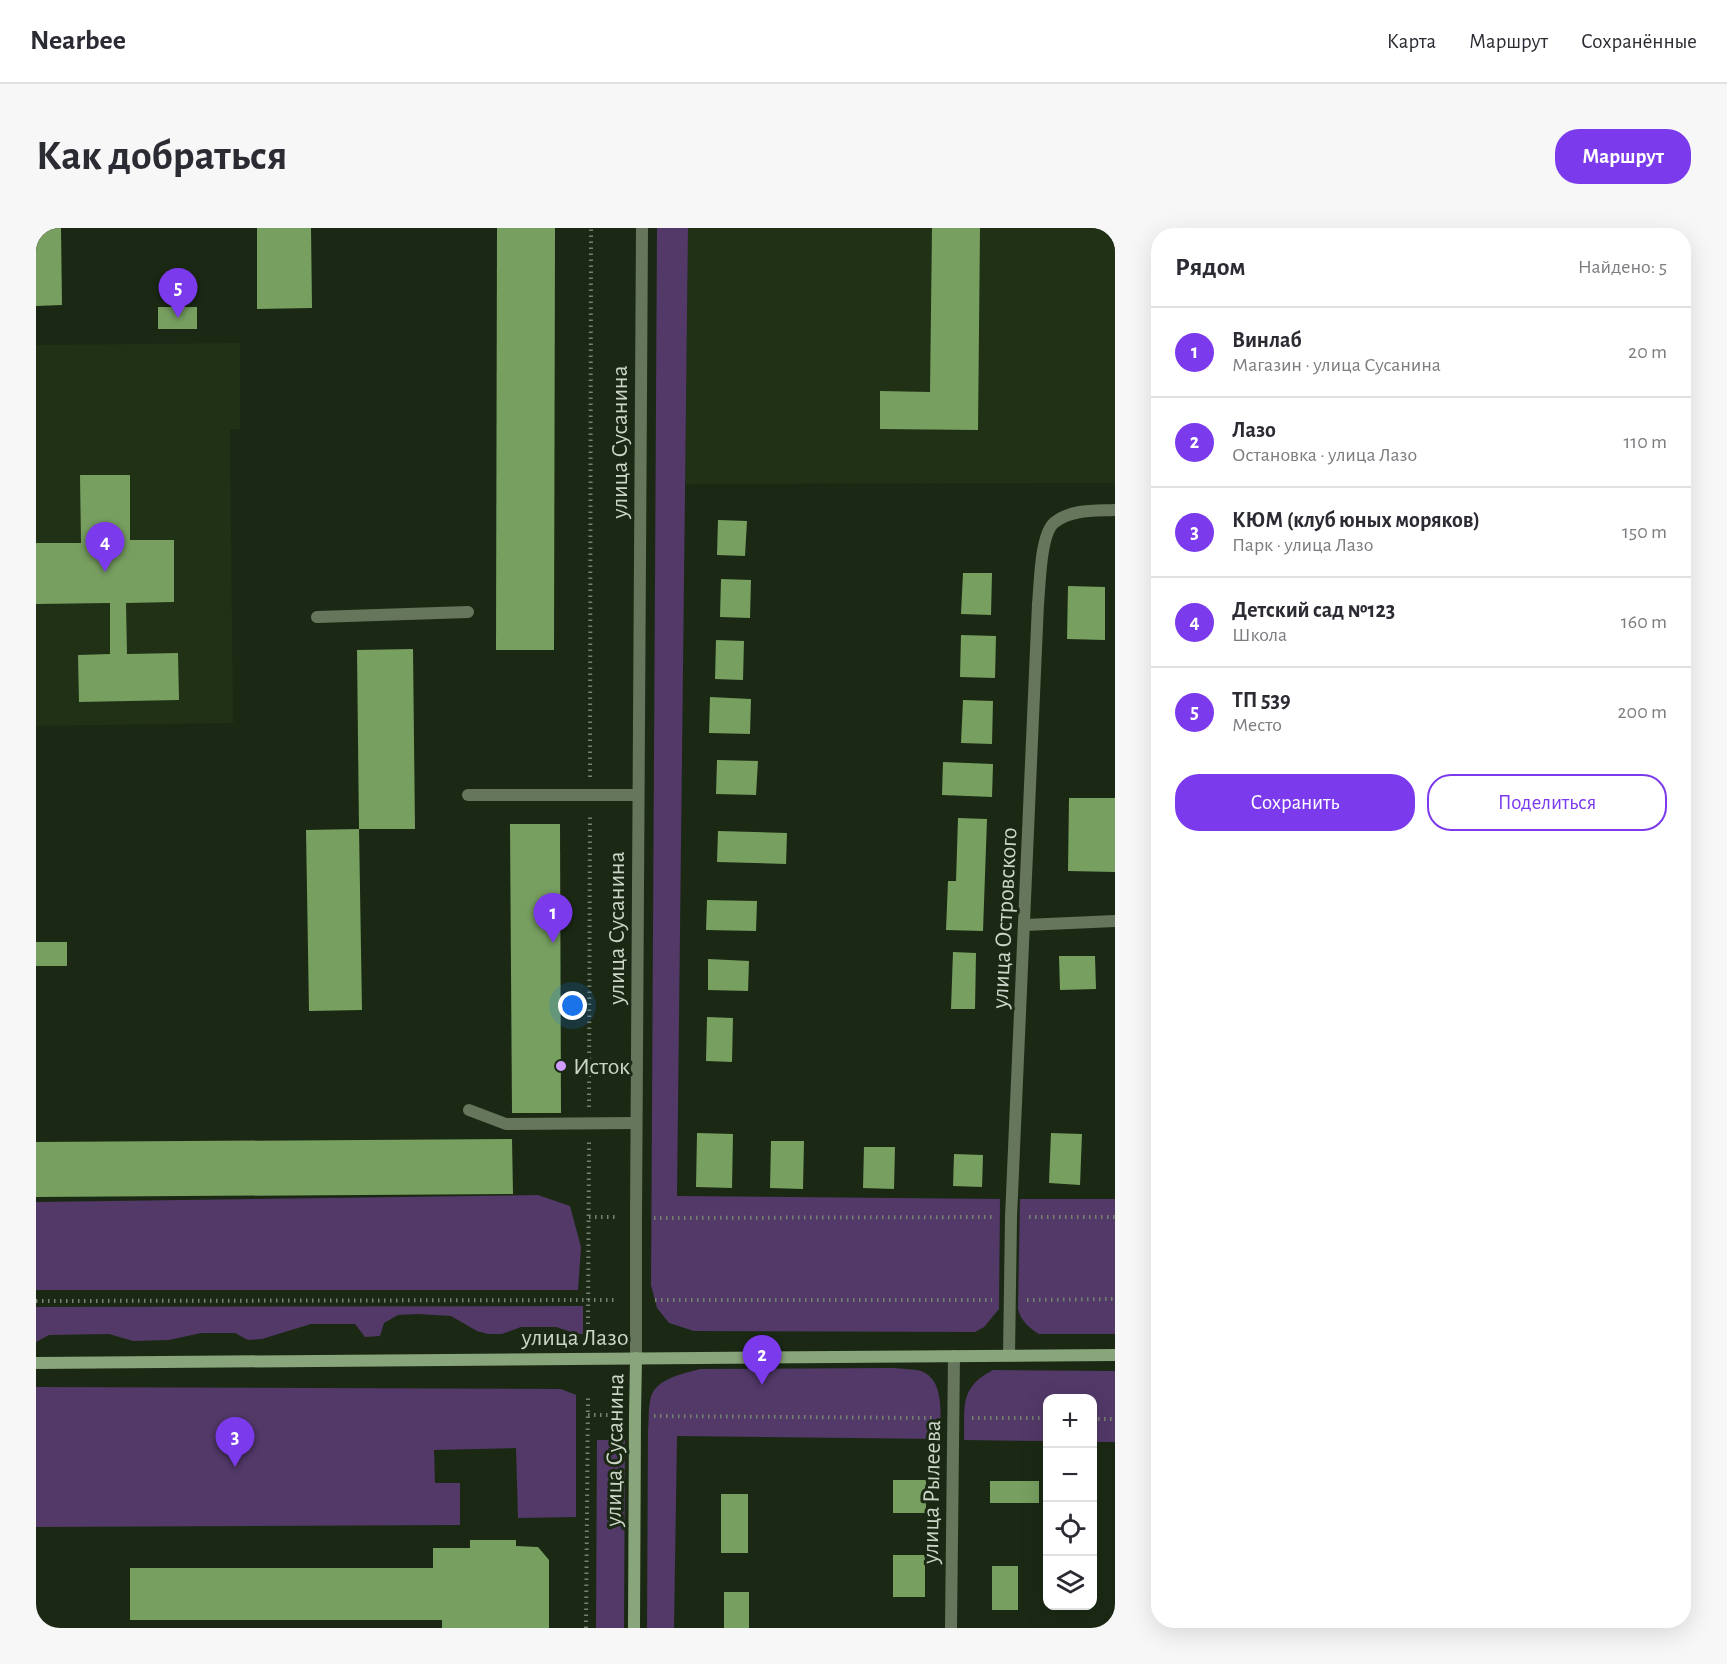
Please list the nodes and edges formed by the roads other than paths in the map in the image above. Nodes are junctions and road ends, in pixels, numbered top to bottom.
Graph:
1 (642, 228) edge
2 (1115, 510) edge
3 (468, 612) dead end
4 (317, 617) dead end
5 (468, 795) dead end
6 (638, 795) junction
7 (1115, 921) edge
8 (1025, 925) junction
9 (469, 1110) dead end
10 (636, 1123) junction
11 (1009, 1355) junction
12 (1115, 1355) edge
13 (954, 1356) junction
14 (636, 1358) junction
15 (36, 1363) edge
16 (634, 1628) edge
17 (951, 1628) edge

1 - 6 street, улица Сусанина
2 - 8 street, улица Островского
3 - 4 street
5 - 6 street
6 - 10 street, улица Сусанина
7 - 8 street
8 - 11 street, улица Островского
9 - 10 street
10 - 14 street, улица Сусанина
11 - 12 main road, улица Лазо
11 - 13 main road, улица Лазо
13 - 14 main road, улица Лазо
13 - 17 street, улица Рылеева
14 - 15 main road, улица Лазо
14 - 16 main road, улица Сусанина

